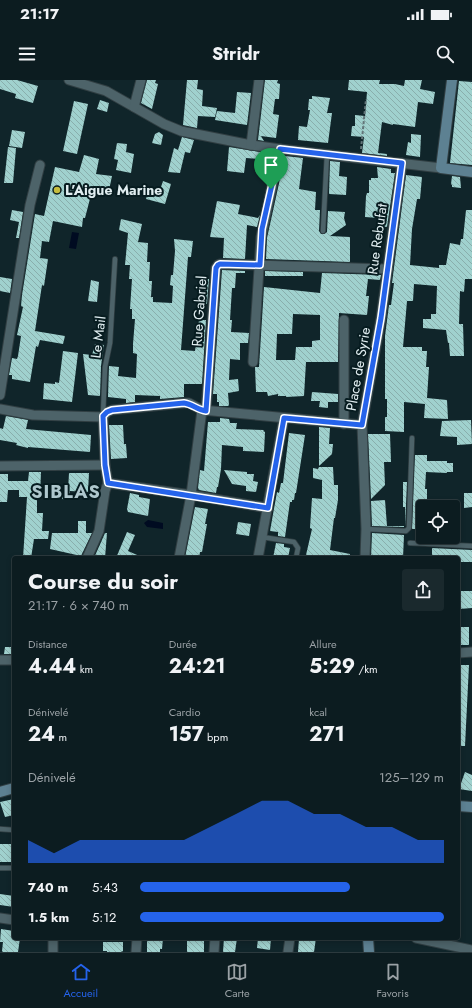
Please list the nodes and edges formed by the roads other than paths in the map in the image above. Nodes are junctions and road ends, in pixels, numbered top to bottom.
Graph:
1 (69, 80) edge
2 (141, 80) edge
3 (259, 80) edge
4 (452, 80) edge
5 (134, 107) junction
6 (251, 145) junction
7 (280, 149) junction
8 (327, 154) junction
9 (402, 163) junction
10 (40, 165) dead end
11 (441, 168) junction
12 (472, 172) edge
13 (323, 231) dead end
14 (115, 260) dead end
15 (260, 265) junction
16 (388, 269) junction
17 (381, 318) joint
18 (344, 320) dead end
19 (253, 362) dead end
20 (0, 395) edge
21 (0, 409) edge
22 (204, 410) junction
23 (103, 416) junction
24 (284, 418) junction
25 (344, 424) junction
26 (362, 425) junction
27 (412, 438) dead end
28 (105, 465) junction
29 (0, 466) edge
30 (108, 483) junction
31 (191, 495) junction
32 (268, 508) junction
33 (366, 529) junction
34 (262, 537) junction
35 (410, 543) dead end
36 (472, 546) edge
37 (88, 556) edge
38 (179, 556) edge
39 (258, 556) edge
40 (296, 556) edge
41 (365, 556) edge
42 (472, 652) edge
43 (460, 653) edge
44 (0, 660) edge
45 (12, 660) edge
46 (12, 789) edge
47 (0, 792) edge
48 (460, 806) edge
49 (472, 807) edge
50 (0, 829) edge
51 (12, 830) edge
52 (0, 868) edge
53 (12, 868) edge
54 (0, 918) edge
55 (12, 920) edge
56 (53, 940) edge
57 (137, 940) edge
58 (215, 940) edge
59 (290, 940) edge
60 (368, 940) edge
61 (425, 940) edge
62 (472, 950) edge
63 (53, 952) edge
64 (136, 952) edge
65 (214, 952) edge
66 (288, 952) edge
67 (369, 952) edge

1 - 5 street
2 - 5 street
3 - 6 street
4 - 11 main road
5 - 6 street
6 - 7 street
7 - 8 street
7 - 15 street
8 - 9 street
8 - 13 lane
9 - 11 street
9 - 16 street, Rue Rebufat
10 - 20 street
11 - 12 main road
14 - 23 lane, Le Mail
15 - 16 street, Rue Gabriel
15 - 19 street
15 - 22 street, Rue Gabriel
16 - 17 street, Rue Rebufat
17 - 26 street, Place de Syrie
18 - 25 street, Place de Syrie
21 - 23 street
22 - 23 street
22 - 24 street
22 - 31 street, Rue Gabriel
23 - 28 street
24 - 25 street
24 - 32 street
25 - 26 street
26 - 33 street, Place de Syrie
27 - 33 lane
28 - 29 street
28 - 30 street
30 - 31 street
30 - 37 street
31 - 32 street
31 - 38 street, Rue Gabriel
32 - 34 street
33 - 41 street, Place de Syrie
34 - 39 street
34 - 40 lane
35 - 36 lane
42 - 43 street
44 - 45 street
46 - 47 main road
48 - 49 main road
50 - 51 lane
52 - 53 lane
54 - 55 street
56 - 63 street
57 - 64 street
58 - 65 street
59 - 66 street
60 - 67 main road
61 - 62 street

